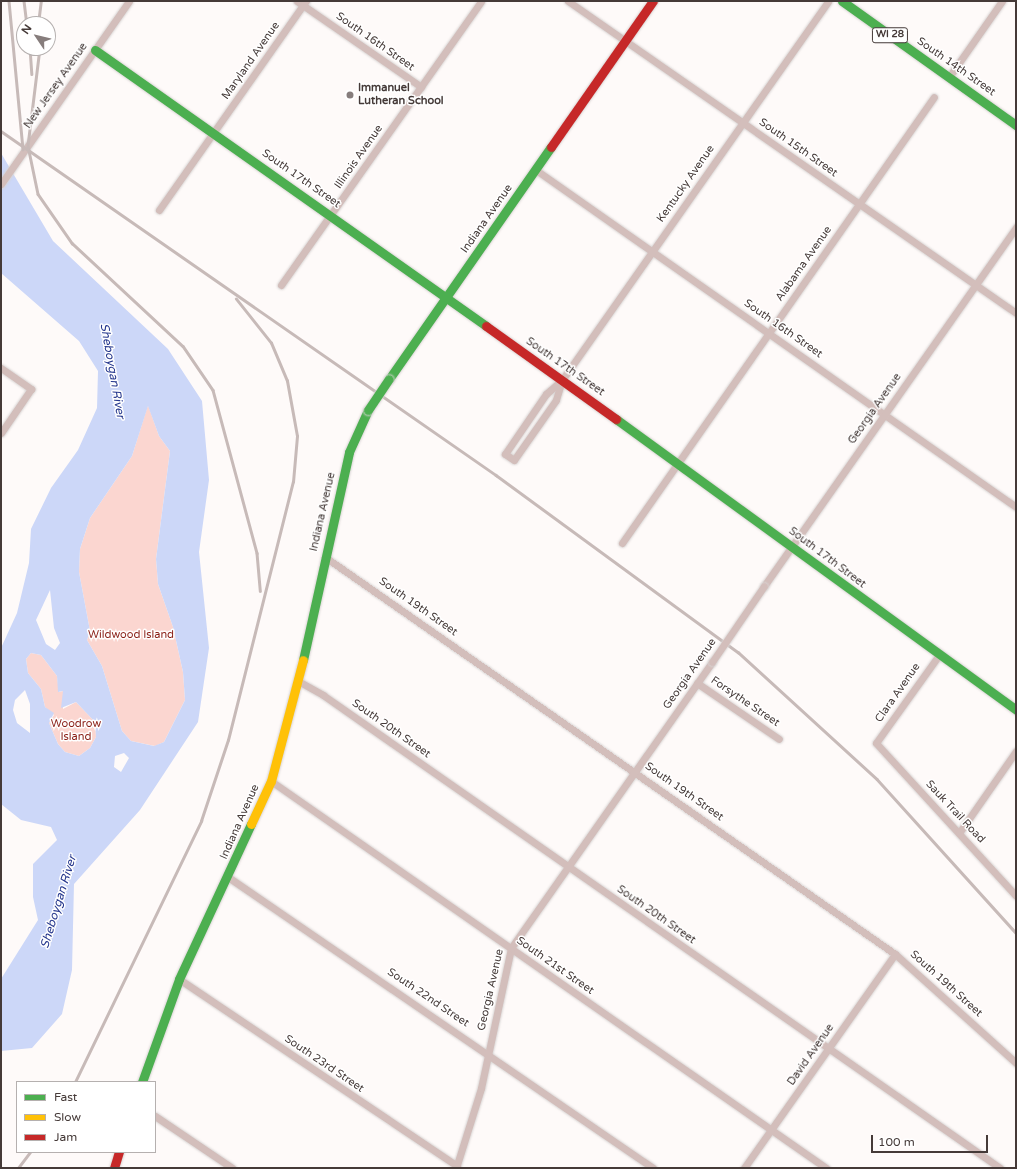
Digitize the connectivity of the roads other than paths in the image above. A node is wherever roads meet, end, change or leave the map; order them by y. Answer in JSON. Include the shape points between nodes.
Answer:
{"nodes":[{"id":1,"x":129,"y":1,"type":"edge"},
{"id":2,"x":481,"y":1,"type":"edge"},
{"id":3,"x":568,"y":1,"type":"edge"},
{"id":4,"x":657,"y":1,"type":"edge"},
{"id":5,"x":828,"y":1,"type":"edge"},
{"id":6,"x":842,"y":1,"type":"edge"},
{"id":7,"x":1002,"y":1,"type":"edge"},
{"id":8,"x":302,"y":2,"type":"edge"},
{"id":9,"x":651,"y":4,"type":"edge"},
{"id":10,"x":625,"y":41,"type":"junction"},
{"id":11,"x":95,"y":50,"type":"junction"},
{"id":12,"x":949,"y":77,"type":"junction"},
{"id":13,"x":421,"y":87,"type":"junction"},
{"id":14,"x":934,"y":97,"type":"dead end"},
{"id":15,"x":742,"y":123,"type":"junction"},
{"id":16,"x":1016,"y":125,"type":"edge"},
{"id":17,"x":214,"y":133,"type":"junction"},
{"id":18,"x":536,"y":170,"type":"junction"},
{"id":19,"x":1,"y":184,"type":"edge"},
{"id":20,"x":859,"y":204,"type":"junction"},
{"id":21,"x":159,"y":210,"type":"dead end"},
{"id":22,"x":332,"y":216,"type":"junction"},
{"id":23,"x":1016,"y":227,"type":"edge"},
{"id":24,"x":653,"y":251,"type":"junction"},
{"id":25,"x":281,"y":285,"type":"dead end"},
{"id":26,"x":975,"y":285,"type":"junction"},
{"id":27,"x":446,"y":298,"type":"junction"},
{"id":28,"x":1016,"y":313,"type":"edge"},
{"id":29,"x":769,"y":332,"type":"junction"},
{"id":30,"x":1,"y":368,"type":"edge"},
{"id":31,"x":562,"y":380,"type":"junction"},
{"id":32,"x":886,"y":414,"type":"junction"},
{"id":33,"x":1,"y":433,"type":"edge"},
{"id":34,"x":677,"y":463,"type":"junction"},
{"id":35,"x":1016,"y":508,"type":"edge"},
{"id":36,"x":622,"y":543,"type":"dead end"},
{"id":37,"x":792,"y":546,"type":"junction"},
{"id":38,"x":325,"y":557,"type":"junction"},
{"id":39,"x":939,"y":655,"type":"junction"},
{"id":40,"x":298,"y":682,"type":"junction"},
{"id":41,"x":697,"y":683,"type":"junction"},
{"id":42,"x":1016,"y":710,"type":"edge"},
{"id":43,"x":780,"y":739,"type":"dead end"},
{"id":44,"x":876,"y":743,"type":"joint"},
{"id":45,"x":1016,"y":751,"type":"edge"},
{"id":46,"x":635,"y":771,"type":"junction"},
{"id":47,"x":271,"y":780,"type":"junction"},
{"id":48,"x":960,"y":833,"type":"junction"},
{"id":49,"x":568,"y":866,"type":"junction"},
{"id":50,"x":228,"y":877,"type":"junction"},
{"id":51,"x":1016,"y":896,"type":"edge"},
{"id":52,"x":511,"y":948,"type":"junction"},
{"id":53,"x":895,"y":954,"type":"junction"},
{"id":54,"x":179,"y":979,"type":"junction"},
{"id":55,"x":829,"y":1048,"type":"junction"},
{"id":56,"x":489,"y":1053,"type":"junction"},
{"id":57,"x":1016,"y":1063,"type":"edge"},
{"id":58,"x":142,"y":1081,"type":"edge"},
{"id":59,"x":156,"y":1117,"type":"edge"},
{"id":60,"x":771,"y":1130,"type":"junction"},
{"id":61,"x":119,"y":1153,"type":"edge"},
{"id":62,"x":457,"y":1167,"type":"edge"},
{"id":63,"x":114,"y":1168,"type":"edge"},
{"id":64,"x":232,"y":1168,"type":"edge"},
{"id":65,"x":653,"y":1168,"type":"edge"},
{"id":66,"x":744,"y":1168,"type":"edge"},
{"id":67,"x":826,"y":1168,"type":"edge"},
{"id":68,"x":1000,"y":1168,"type":"edge"}],
"edges":[{"from":1,"to":11,"type":"street","name":"New Jersey Avenue"},
{"from":2,"to":13,"type":"street","name":"Illinois Avenue"},
{"from":3,"to":10,"type":"street","name":"South 15th Street"},
{"from":4,"to":9,"type":"main road","name":"Indiana Avenue"},
{"from":5,"to":15,"type":"street","name":"Kentucky Avenue"},
{"from":6,"to":12,"type":"main road","name":"South 14th Street","number":"WI 28"},
{"from":7,"to":12,"type":"street"},
{"from":8,"to":13,"type":"street","name":"South 16th Street"},
{"from":8,"to":17,"type":"street","name":"Maryland Avenue"},
{"from":9,"to":10,"type":"main road","name":"Indiana Avenue"},
{"from":10,"to":15,"type":"street","name":"South 15th Street"},
{"from":10,"to":18,"type":"main road","name":"Indiana Avenue"},
{"from":11,"to":17,"type":"main road","name":"South 17th Street"},
{"from":11,"to":19,"type":"street","name":"New Jersey Avenue"},
{"from":12,"to":16,"type":"main road","name":"South 14th Street","number":"WI 28"},
{"from":13,"to":22,"type":"street","name":"Illinois Avenue"},
{"from":14,"to":20,"type":"street","name":"Alabama Avenue"},
{"from":15,"to":20,"type":"street","name":"South 15th Street"},
{"from":15,"to":24,"type":"street","name":"Kentucky Avenue"},
{"from":17,"to":21,"type":"street","name":"Maryland Avenue"},
{"from":17,"to":22,"type":"main road","name":"South 17th Street"},
{"from":18,"to":24,"type":"street","name":"South 16th Street"},
{"from":18,"to":27,"type":"main road","name":"Indiana Avenue"},
{"from":20,"to":26,"type":"street","name":"South 15th Street"},
{"from":20,"to":29,"type":"street","name":"Alabama Avenue"},
{"from":22,"to":25,"type":"street","name":"Illinois Avenue"},
{"from":22,"to":27,"type":"main road","name":"South 17th Street"},
{"from":23,"to":26,"type":"street","name":"Georgia Avenue"},
{"from":24,"to":29,"type":"street","name":"South 16th Street"},
{"from":24,"to":31,"type":"street","name":"Kentucky Avenue"},
{"from":26,"to":28,"type":"street","name":"South 15th Street"},
{"from":26,"to":32,"type":"street","name":"Georgia Avenue"},
{"from":27,"to":31,"type":"main road","name":"South 17th Street"},
{"from":27,"to":38,"type":"main road","name":"Indiana Avenue","bridge":true,"via":[[368,410],[349,452]]},
{"from":29,"to":32,"type":"street","name":"South 16th Street"},
{"from":29,"to":34,"type":"street","name":"Alabama Avenue"},
{"from":30,"to":33,"type":"street","via":[[31,389]]},
{"from":31,"to":31,"type":"street","name":"Kentucky Avenue","via":[[546,394],[505,454],[514,460],[556,400]]},
{"from":31,"to":34,"type":"main road","name":"South 17th Street"},
{"from":32,"to":35,"type":"street","name":"South 16th Street"},
{"from":32,"to":37,"type":"street","name":"Georgia Avenue"},
{"from":34,"to":36,"type":"street","name":"Alabama Avenue"},
{"from":34,"to":37,"type":"main road","name":"South 17th Street"},
{"from":37,"to":39,"type":"main road","name":"South 17th Street"},
{"from":37,"to":41,"type":"street","name":"Georgia Avenue","bridge":true},
{"from":38,"to":40,"type":"main road","name":"Indiana Avenue"},
{"from":38,"to":46,"type":"street","name":"South 19th Street"},
{"from":39,"to":42,"type":"main road","name":"South 17th Street"},
{"from":39,"to":44,"type":"street","name":"Clara Avenue"},
{"from":40,"to":47,"type":"main road","name":"Indiana Avenue"},
{"from":40,"to":49,"type":"street","name":"South 20th Street","via":[[323,695]]},
{"from":41,"to":43,"type":"street","name":"Forsythe Street"},
{"from":41,"to":46,"type":"street","name":"Georgia Avenue"},
{"from":44,"to":48,"type":"street","name":"Sauk Trail Road"},
{"from":45,"to":48,"type":"street"},
{"from":46,"to":49,"type":"street","name":"Georgia Avenue"},
{"from":46,"to":53,"type":"street","name":"South 19th Street"},
{"from":47,"to":50,"type":"main road","name":"Indiana Avenue"},
{"from":47,"to":52,"type":"street","name":"South 21st Street"},
{"from":48,"to":51,"type":"street","name":"Sauk Trail Road"},
{"from":49,"to":52,"type":"street","name":"Georgia Avenue"},
{"from":49,"to":55,"type":"street","name":"South 20th Street"},
{"from":50,"to":54,"type":"main road","name":"Indiana Avenue"},
{"from":50,"to":56,"type":"street","name":"South 22nd Street"},
{"from":52,"to":56,"type":"street","name":"Georgia Avenue"},
{"from":52,"to":60,"type":"street","name":"South 21st Street"},
{"from":53,"to":55,"type":"street","name":"David Avenue"},
{"from":53,"to":57,"type":"street","name":"South 19th Street"},
{"from":54,"to":58,"type":"main road","name":"Indiana Avenue"},
{"from":54,"to":62,"type":"street","name":"South 23rd Street"},
{"from":55,"to":60,"type":"street","name":"David Avenue"},
{"from":55,"to":68,"type":"street","name":"South 20th Street"},
{"from":56,"to":62,"type":"street","name":"Georgia Avenue"},
{"from":56,"to":65,"type":"street","name":"South 22nd Street"},
{"from":59,"to":64,"type":"street"},
{"from":60,"to":66,"type":"street","name":"David Avenue"},
{"from":60,"to":67,"type":"street","name":"South 21st Street"},
{"from":61,"to":63,"type":"main road"}]}
